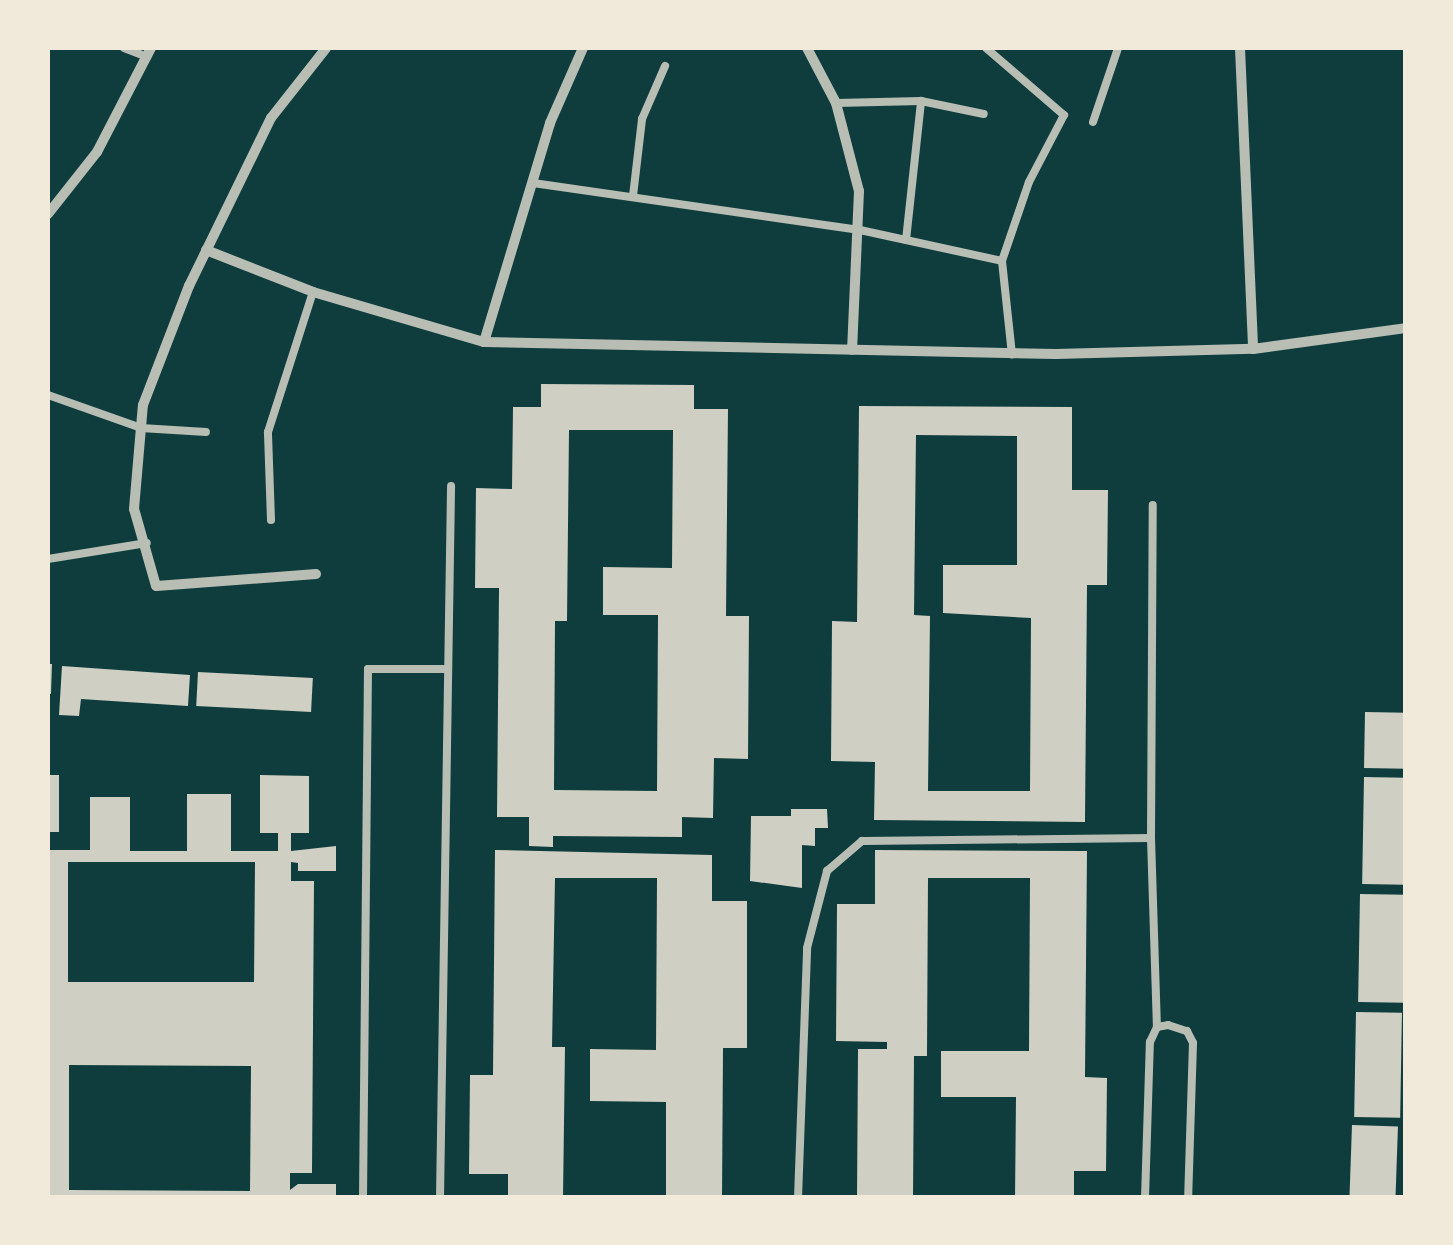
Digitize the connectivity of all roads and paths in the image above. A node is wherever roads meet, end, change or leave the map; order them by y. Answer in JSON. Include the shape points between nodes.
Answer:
{"nodes":[{"id":1,"x":124,"y":48,"type":"edge"},
{"id":2,"x":326,"y":48,"type":"edge"},
{"id":3,"x":583,"y":48,"type":"edge"},
{"id":4,"x":807,"y":48,"type":"edge"},
{"id":5,"x":986,"y":48,"type":"edge"},
{"id":6,"x":1118,"y":48,"type":"edge"},
{"id":7,"x":1240,"y":48,"type":"edge"},
{"id":8,"x":149,"y":52,"type":"edge"},
{"id":9,"x":665,"y":66,"type":"dead end"},
{"id":10,"x":921,"y":101,"type":"junction"},
{"id":11,"x":836,"y":103,"type":"junction"},
{"id":12,"x":984,"y":114,"type":"dead end"},
{"id":13,"x":1093,"y":122,"type":"dead end"},
{"id":14,"x":534,"y":183,"type":"junction"},
{"id":15,"x":633,"y":196,"type":"junction"},
{"id":16,"x":48,"y":214,"type":"edge"},
{"id":17,"x":860,"y":230,"type":"junction"},
{"id":18,"x":906,"y":240,"type":"junction"},
{"id":19,"x":206,"y":250,"type":"junction"},
{"id":20,"x":1002,"y":261,"type":"junction"},
{"id":21,"x":314,"y":292,"type":"junction"},
{"id":22,"x":1406,"y":328,"type":"edge"},
{"id":23,"x":484,"y":342,"type":"junction"},
{"id":24,"x":852,"y":350,"type":"junction"},
{"id":25,"x":1253,"y":350,"type":"junction"},
{"id":26,"x":1012,"y":354,"type":"junction"},
{"id":27,"x":48,"y":396,"type":"edge"},
{"id":28,"x":141,"y":428,"type":"junction"},
{"id":29,"x":206,"y":432,"type":"dead end"},
{"id":30,"x":451,"y":486,"type":"dead end"},
{"id":31,"x":1153,"y":505,"type":"dead end"},
{"id":32,"x":270,"y":520,"type":"dead end"},
{"id":33,"x":147,"y":543,"type":"junction"},
{"id":34,"x":48,"y":559,"type":"edge"},
{"id":35,"x":316,"y":574,"type":"dead end"},
{"id":36,"x":448,"y":668,"type":"junction"},
{"id":37,"x":1152,"y":838,"type":"junction"},
{"id":38,"x":1157,"y":1028,"type":"junction"},
{"id":39,"x":364,"y":1198,"type":"edge"},
{"id":40,"x":440,"y":1198,"type":"edge"},
{"id":41,"x":798,"y":1198,"type":"edge"},
{"id":42,"x":1145,"y":1198,"type":"edge"},
{"id":43,"x":1188,"y":1198,"type":"edge"}],
"edges":[{"from":1,"to":8,"type":"lane"},
{"from":2,"to":19,"type":"street","via":[[271,118]]},
{"from":3,"to":14,"type":"street","via":[[550,123]]},
{"from":4,"to":11,"type":"street"},
{"from":5,"to":20,"type":"lane","via":[[1064,115],[1029,182]]},
{"from":6,"to":13,"type":"lane"},
{"from":7,"to":25,"type":"street"},
{"from":8,"to":16,"type":"street","via":[[97,152]]},
{"from":9,"to":15,"type":"lane","via":[[642,118]]},
{"from":10,"to":11,"type":"lane"},
{"from":10,"to":12,"type":"lane"},
{"from":10,"to":18,"type":"lane"},
{"from":11,"to":17,"type":"street","via":[[852,151]]},
{"from":14,"to":15,"type":"lane"},
{"from":14,"to":23,"type":"street"},
{"from":15,"to":17,"type":"lane"},
{"from":17,"to":18,"type":"lane"},
{"from":17,"to":24,"type":"street"},
{"from":18,"to":20,"type":"lane"},
{"from":19,"to":21,"type":"street"},
{"from":19,"to":28,"type":"street","via":[[143,405]]},
{"from":20,"to":26,"type":"lane"},
{"from":21,"to":23,"type":"street"},
{"from":21,"to":32,"type":"lane","via":[[268,432]]},
{"from":22,"to":25,"type":"street"},
{"from":23,"to":24,"type":"street"},
{"from":24,"to":26,"type":"street"},
{"from":25,"to":26,"type":"street"},
{"from":27,"to":28,"type":"lane"},
{"from":28,"to":29,"type":"lane"},
{"from":28,"to":33,"type":"street","via":[[134,510]]},
{"from":30,"to":36,"type":"lane"},
{"from":31,"to":37,"type":"lane"},
{"from":33,"to":34,"type":"lane"},
{"from":33,"to":35,"type":"street","via":[[156,586]]},
{"from":36,"to":39,"type":"lane","via":[[368,669]]},
{"from":36,"to":40,"type":"lane"},
{"from":37,"to":38,"type":"lane"},
{"from":37,"to":41,"type":"lane","via":[[862,841],[843,852],[827,871],[807,948]]},
{"from":38,"to":42,"type":"lane","via":[[1150,1042]]},
{"from":38,"to":43,"type":"lane","via":[[1179,1026],[1192,1043]]}]}
